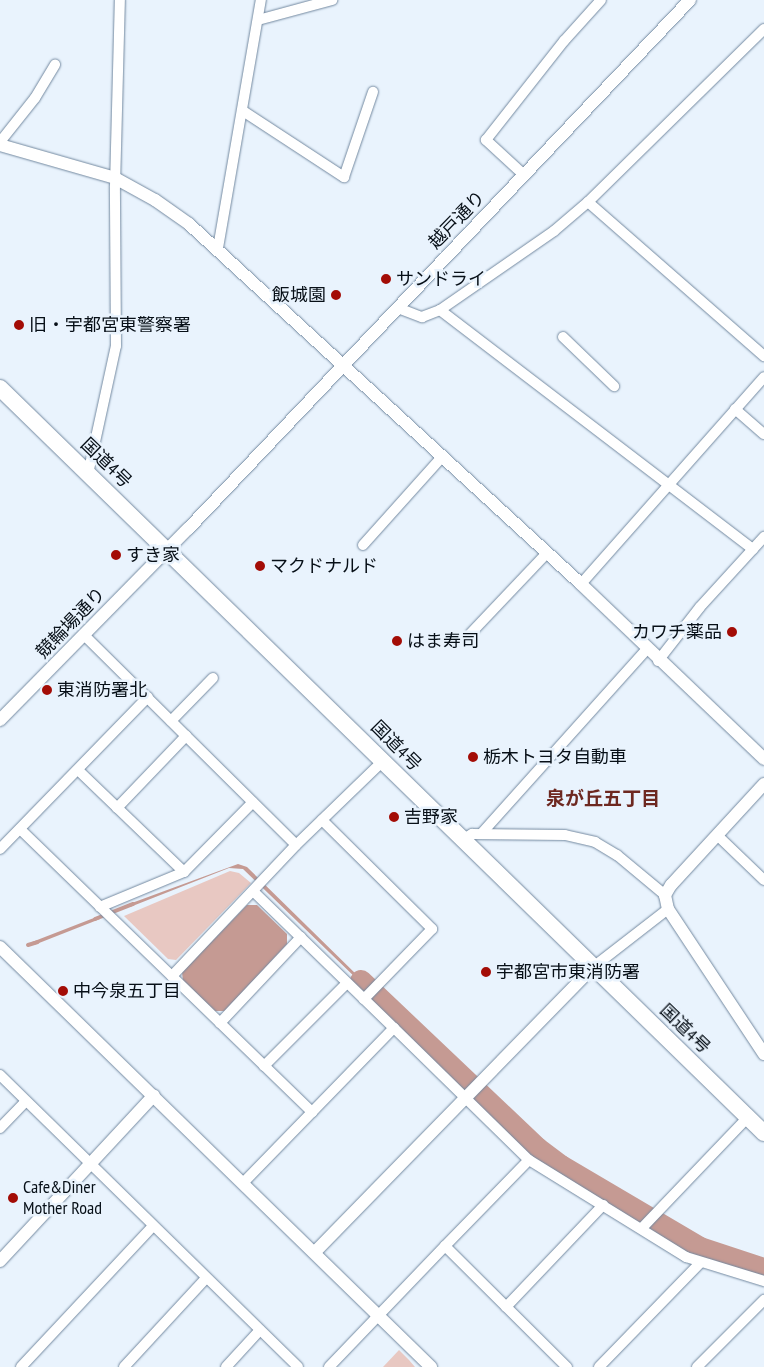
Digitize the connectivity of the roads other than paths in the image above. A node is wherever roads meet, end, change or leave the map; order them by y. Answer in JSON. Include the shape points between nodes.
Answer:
{"nodes":[{"id":1,"x":120,"y":0,"type":"edge"},
{"id":2,"x":261,"y":0,"type":"edge"},
{"id":3,"x":332,"y":0,"type":"edge"},
{"id":4,"x":601,"y":0,"type":"edge"},
{"id":5,"x":690,"y":0,"type":"edge"},
{"id":6,"x":258,"y":20,"type":"junction"},
{"id":7,"x":764,"y":29,"type":"edge"},
{"id":8,"x":55,"y":65,"type":"dead end"},
{"id":9,"x":373,"y":92,"type":"dead end"},
{"id":10,"x":243,"y":112,"type":"junction"},
{"id":11,"x":0,"y":143,"type":"edge"},
{"id":12,"x":524,"y":175,"type":"junction"},
{"id":13,"x":115,"y":178,"type":"junction"},
{"id":14,"x":588,"y":202,"type":"junction"},
{"id":15,"x":218,"y":248,"type":"junction"},
{"id":16,"x":398,"y":308,"type":"junction"},
{"id":17,"x":440,"y":310,"type":"junction"},
{"id":18,"x":563,"y":337,"type":"dead end"},
{"id":19,"x":764,"y":356,"type":"edge"},
{"id":20,"x":344,"y":364,"type":"junction"},
{"id":21,"x":764,"y":377,"type":"edge"},
{"id":22,"x":614,"y":386,"type":"dead end"},
{"id":23,"x":0,"y":388,"type":"edge"},
{"id":24,"x":735,"y":409,"type":"junction"},
{"id":25,"x":764,"y":434,"type":"edge"},
{"id":26,"x":442,"y":457,"type":"junction"},
{"id":27,"x":88,"y":474,"type":"junction"},
{"id":28,"x":667,"y":485,"type":"junction"},
{"id":29,"x":764,"y":537,"type":"edge"},
{"id":30,"x":363,"y":545,"type":"dead end"},
{"id":31,"x":753,"y":549,"type":"junction"},
{"id":32,"x":167,"y":551,"type":"junction"},
{"id":33,"x":547,"y":553,"type":"junction"},
{"id":34,"x":581,"y":584,"type":"junction"},
{"id":35,"x":471,"y":633,"type":"dead end"},
{"id":36,"x":84,"y":635,"type":"junction"},
{"id":37,"x":646,"y":650,"type":"junction"},
{"id":38,"x":658,"y":661,"type":"junction"},
{"id":39,"x":213,"y":678,"type":"dead end"},
{"id":40,"x":148,"y":697,"type":"junction"},
{"id":41,"x":0,"y":720,"type":"edge"},
{"id":42,"x":171,"y":721,"type":"junction"},
{"id":43,"x":186,"y":736,"type":"junction"},
{"id":44,"x":764,"y":759,"type":"edge"},
{"id":45,"x":383,"y":761,"type":"junction"},
{"id":46,"x":78,"y":770,"type":"junction"},
{"id":47,"x":764,"y":784,"type":"edge"},
{"id":48,"x":253,"y":802,"type":"junction"},
{"id":49,"x":117,"y":808,"type":"junction"},
{"id":50,"x":322,"y":820,"type":"junction"},
{"id":51,"x":20,"y":830,"type":"junction"},
{"id":52,"x":481,"y":834,"type":"junction"},
{"id":53,"x":717,"y":835,"type":"junction"},
{"id":54,"x":462,"y":840,"type":"junction"},
{"id":55,"x":296,"y":845,"type":"junction"},
{"id":56,"x":0,"y":849,"type":"edge"},
{"id":57,"x":184,"y":872,"type":"junction"},
{"id":58,"x":764,"y":880,"type":"edge"},
{"id":59,"x":253,"y":891,"type":"junction"},
{"id":60,"x":665,"y":896,"type":"junction"},
{"id":61,"x":101,"y":908,"type":"junction"},
{"id":62,"x":668,"y":908,"type":"junction"},
{"id":63,"x":301,"y":938,"type":"junction"},
{"id":64,"x":0,"y":947,"type":"edge"},
{"id":65,"x":592,"y":968,"type":"junction"},
{"id":66,"x":172,"y":976,"type":"junction"},
{"id":67,"x":347,"y":983,"type":"junction"},
{"id":68,"x":364,"y":999,"type":"junction"},
{"id":69,"x":220,"y":1023,"type":"junction"},
{"id":70,"x":394,"y":1028,"type":"junction"},
{"id":71,"x":764,"y":1054,"type":"edge"},
{"id":72,"x":264,"y":1066,"type":"junction"},
{"id":73,"x":0,"y":1075,"type":"edge"},
{"id":74,"x":154,"y":1095,"type":"junction"},
{"id":75,"x":466,"y":1097,"type":"junction"},
{"id":76,"x":26,"y":1101,"type":"junction"},
{"id":77,"x":312,"y":1112,"type":"junction"},
{"id":78,"x":748,"y":1117,"type":"junction"},
{"id":79,"x":0,"y":1128,"type":"edge"},
{"id":80,"x":764,"y":1133,"type":"edge"},
{"id":81,"x":529,"y":1160,"type":"junction"},
{"id":82,"x":90,"y":1163,"type":"junction"},
{"id":83,"x":244,"y":1182,"type":"junction"},
{"id":84,"x":603,"y":1205,"type":"junction"},
{"id":85,"x":153,"y":1226,"type":"junction"},
{"id":86,"x":642,"y":1228,"type":"junction"},
{"id":87,"x":445,"y":1246,"type":"junction"},
{"id":88,"x":315,"y":1252,"type":"junction"},
{"id":89,"x":0,"y":1261,"type":"edge"},
{"id":90,"x":701,"y":1262,"type":"junction"},
{"id":91,"x":206,"y":1278,"type":"junction"},
{"id":92,"x":764,"y":1281,"type":"edge"},
{"id":93,"x":764,"y":1300,"type":"edge"},
{"id":94,"x":506,"y":1307,"type":"junction"},
{"id":95,"x":377,"y":1314,"type":"junction"},
{"id":96,"x":260,"y":1330,"type":"junction"},
{"id":97,"x":21,"y":1367,"type":"edge"},
{"id":98,"x":124,"y":1367,"type":"edge"},
{"id":99,"x":226,"y":1367,"type":"edge"},
{"id":100,"x":298,"y":1367,"type":"edge"},
{"id":101,"x":330,"y":1367,"type":"edge"},
{"id":102,"x":432,"y":1367,"type":"edge"},
{"id":103,"x":567,"y":1367,"type":"edge"},
{"id":104,"x":599,"y":1367,"type":"edge"},
{"id":105,"x":697,"y":1367,"type":"edge"}],
"edges":[{"from":1,"to":13,"type":"street"},
{"from":2,"to":6,"type":"street"},
{"from":3,"to":6,"type":"street"},
{"from":4,"to":12,"type":"street","via":[[564,41],[486,140]]},
{"from":5,"to":12,"type":"street","name":"越戸通り"},
{"from":6,"to":10,"type":"street"},
{"from":7,"to":14,"type":"street"},
{"from":8,"to":11,"type":"street","via":[[35,98]]},
{"from":9,"to":10,"type":"street","via":[[344,177]]},
{"from":10,"to":15,"type":"street"},
{"from":11,"to":13,"type":"street"},
{"from":12,"to":16,"type":"street","name":"越戸通り"},
{"from":13,"to":15,"type":"street","via":[[155,200]]},
{"from":13,"to":27,"type":"street","via":[[116,346]]},
{"from":14,"to":17,"type":"street","via":[[554,231]]},
{"from":14,"to":19,"type":"street"},
{"from":15,"to":20,"type":"street"},
{"from":16,"to":17,"type":"street","via":[[422,317]]},
{"from":16,"to":20,"type":"street","name":"越戸通り"},
{"from":17,"to":28,"type":"street"},
{"from":18,"to":22,"type":"street"},
{"from":20,"to":26,"type":"street"},
{"from":20,"to":32,"type":"street","name":"越戸通り"},
{"from":21,"to":24,"type":"street"},
{"from":23,"to":27,"type":"highway","name":"国道4号"},
{"from":24,"to":25,"type":"street"},
{"from":24,"to":28,"type":"street"},
{"from":26,"to":30,"type":"street"},
{"from":26,"to":33,"type":"street"},
{"from":27,"to":32,"type":"highway","name":"国道4号"},
{"from":28,"to":31,"type":"street"},
{"from":28,"to":34,"type":"street"},
{"from":29,"to":31,"type":"street"},
{"from":31,"to":38,"type":"street"},
{"from":32,"to":36,"type":"street","name":"競輪場通り"},
{"from":32,"to":45,"type":"highway","name":"国道4号"},
{"from":33,"to":34,"type":"street"},
{"from":33,"to":35,"type":"street"},
{"from":34,"to":37,"type":"street"},
{"from":36,"to":40,"type":"street"},
{"from":36,"to":41,"type":"street","name":"競輪場通り"},
{"from":37,"to":38,"type":"street"},
{"from":37,"to":52,"type":"street"},
{"from":38,"to":44,"type":"street"},
{"from":39,"to":42,"type":"street"},
{"from":40,"to":42,"type":"street"},
{"from":40,"to":46,"type":"street"},
{"from":42,"to":43,"type":"street"},
{"from":43,"to":48,"type":"street"},
{"from":43,"to":49,"type":"street"},
{"from":45,"to":50,"type":"street"},
{"from":45,"to":54,"type":"highway","name":"国道4号"},
{"from":46,"to":49,"type":"street"},
{"from":46,"to":51,"type":"street"},
{"from":47,"to":53,"type":"street"},
{"from":48,"to":55,"type":"street"},
{"from":48,"to":57,"type":"street"},
{"from":49,"to":57,"type":"street"},
{"from":50,"to":55,"type":"street"},
{"from":50,"to":68,"type":"street","via":[[432,929]]},
{"from":51,"to":56,"type":"street"},
{"from":51,"to":61,"type":"street"},
{"from":52,"to":54,"type":"street","via":[[472,834]]},
{"from":52,"to":60,"type":"street","via":[[565,835],[594,842],[617,855]]},
{"from":53,"to":58,"type":"street"},
{"from":53,"to":60,"type":"street","via":[[670,885]]},
{"from":54,"to":65,"type":"highway","name":"国道4号"},
{"from":55,"to":59,"type":"street"},
{"from":57,"to":61,"type":"street"},
{"from":59,"to":63,"type":"street"},
{"from":59,"to":66,"type":"street"},
{"from":60,"to":62,"type":"street"},
{"from":61,"to":66,"type":"street"},
{"from":62,"to":65,"type":"street"},
{"from":62,"to":71,"type":"street"},
{"from":63,"to":67,"type":"street"},
{"from":63,"to":69,"type":"street"},
{"from":64,"to":74,"type":"street"},
{"from":65,"to":75,"type":"street"},
{"from":65,"to":78,"type":"highway","name":"国道4号"},
{"from":66,"to":69,"type":"street"},
{"from":67,"to":68,"type":"street"},
{"from":67,"to":72,"type":"street"},
{"from":68,"to":70,"type":"street"},
{"from":69,"to":72,"type":"street"},
{"from":70,"to":75,"type":"street"},
{"from":70,"to":77,"type":"street"},
{"from":72,"to":77,"type":"street"},
{"from":73,"to":76,"type":"street"},
{"from":74,"to":82,"type":"street"},
{"from":74,"to":83,"type":"street"},
{"from":75,"to":81,"type":"street"},
{"from":75,"to":88,"type":"street"},
{"from":76,"to":79,"type":"street"},
{"from":76,"to":82,"type":"street"},
{"from":77,"to":83,"type":"street"},
{"from":78,"to":80,"type":"highway","name":"国道4号"},
{"from":78,"to":86,"type":"street"},
{"from":81,"to":84,"type":"street"},
{"from":81,"to":87,"type":"street"},
{"from":82,"to":85,"type":"street"},
{"from":82,"to":89,"type":"street"},
{"from":83,"to":88,"type":"street"},
{"from":84,"to":86,"type":"street"},
{"from":84,"to":94,"type":"street"},
{"from":85,"to":91,"type":"street"},
{"from":85,"to":97,"type":"street"},
{"from":86,"to":90,"type":"street","via":[[686,1257]]},
{"from":87,"to":94,"type":"street"},
{"from":87,"to":95,"type":"street"},
{"from":88,"to":95,"type":"street"},
{"from":90,"to":92,"type":"street","via":[[734,1269]]},
{"from":90,"to":104,"type":"street"},
{"from":91,"to":96,"type":"street"},
{"from":91,"to":98,"type":"street"},
{"from":93,"to":105,"type":"street"},
{"from":94,"to":103,"type":"street"},
{"from":95,"to":101,"type":"street"},
{"from":95,"to":102,"type":"street"},
{"from":96,"to":99,"type":"street"},
{"from":96,"to":100,"type":"street"}]}
